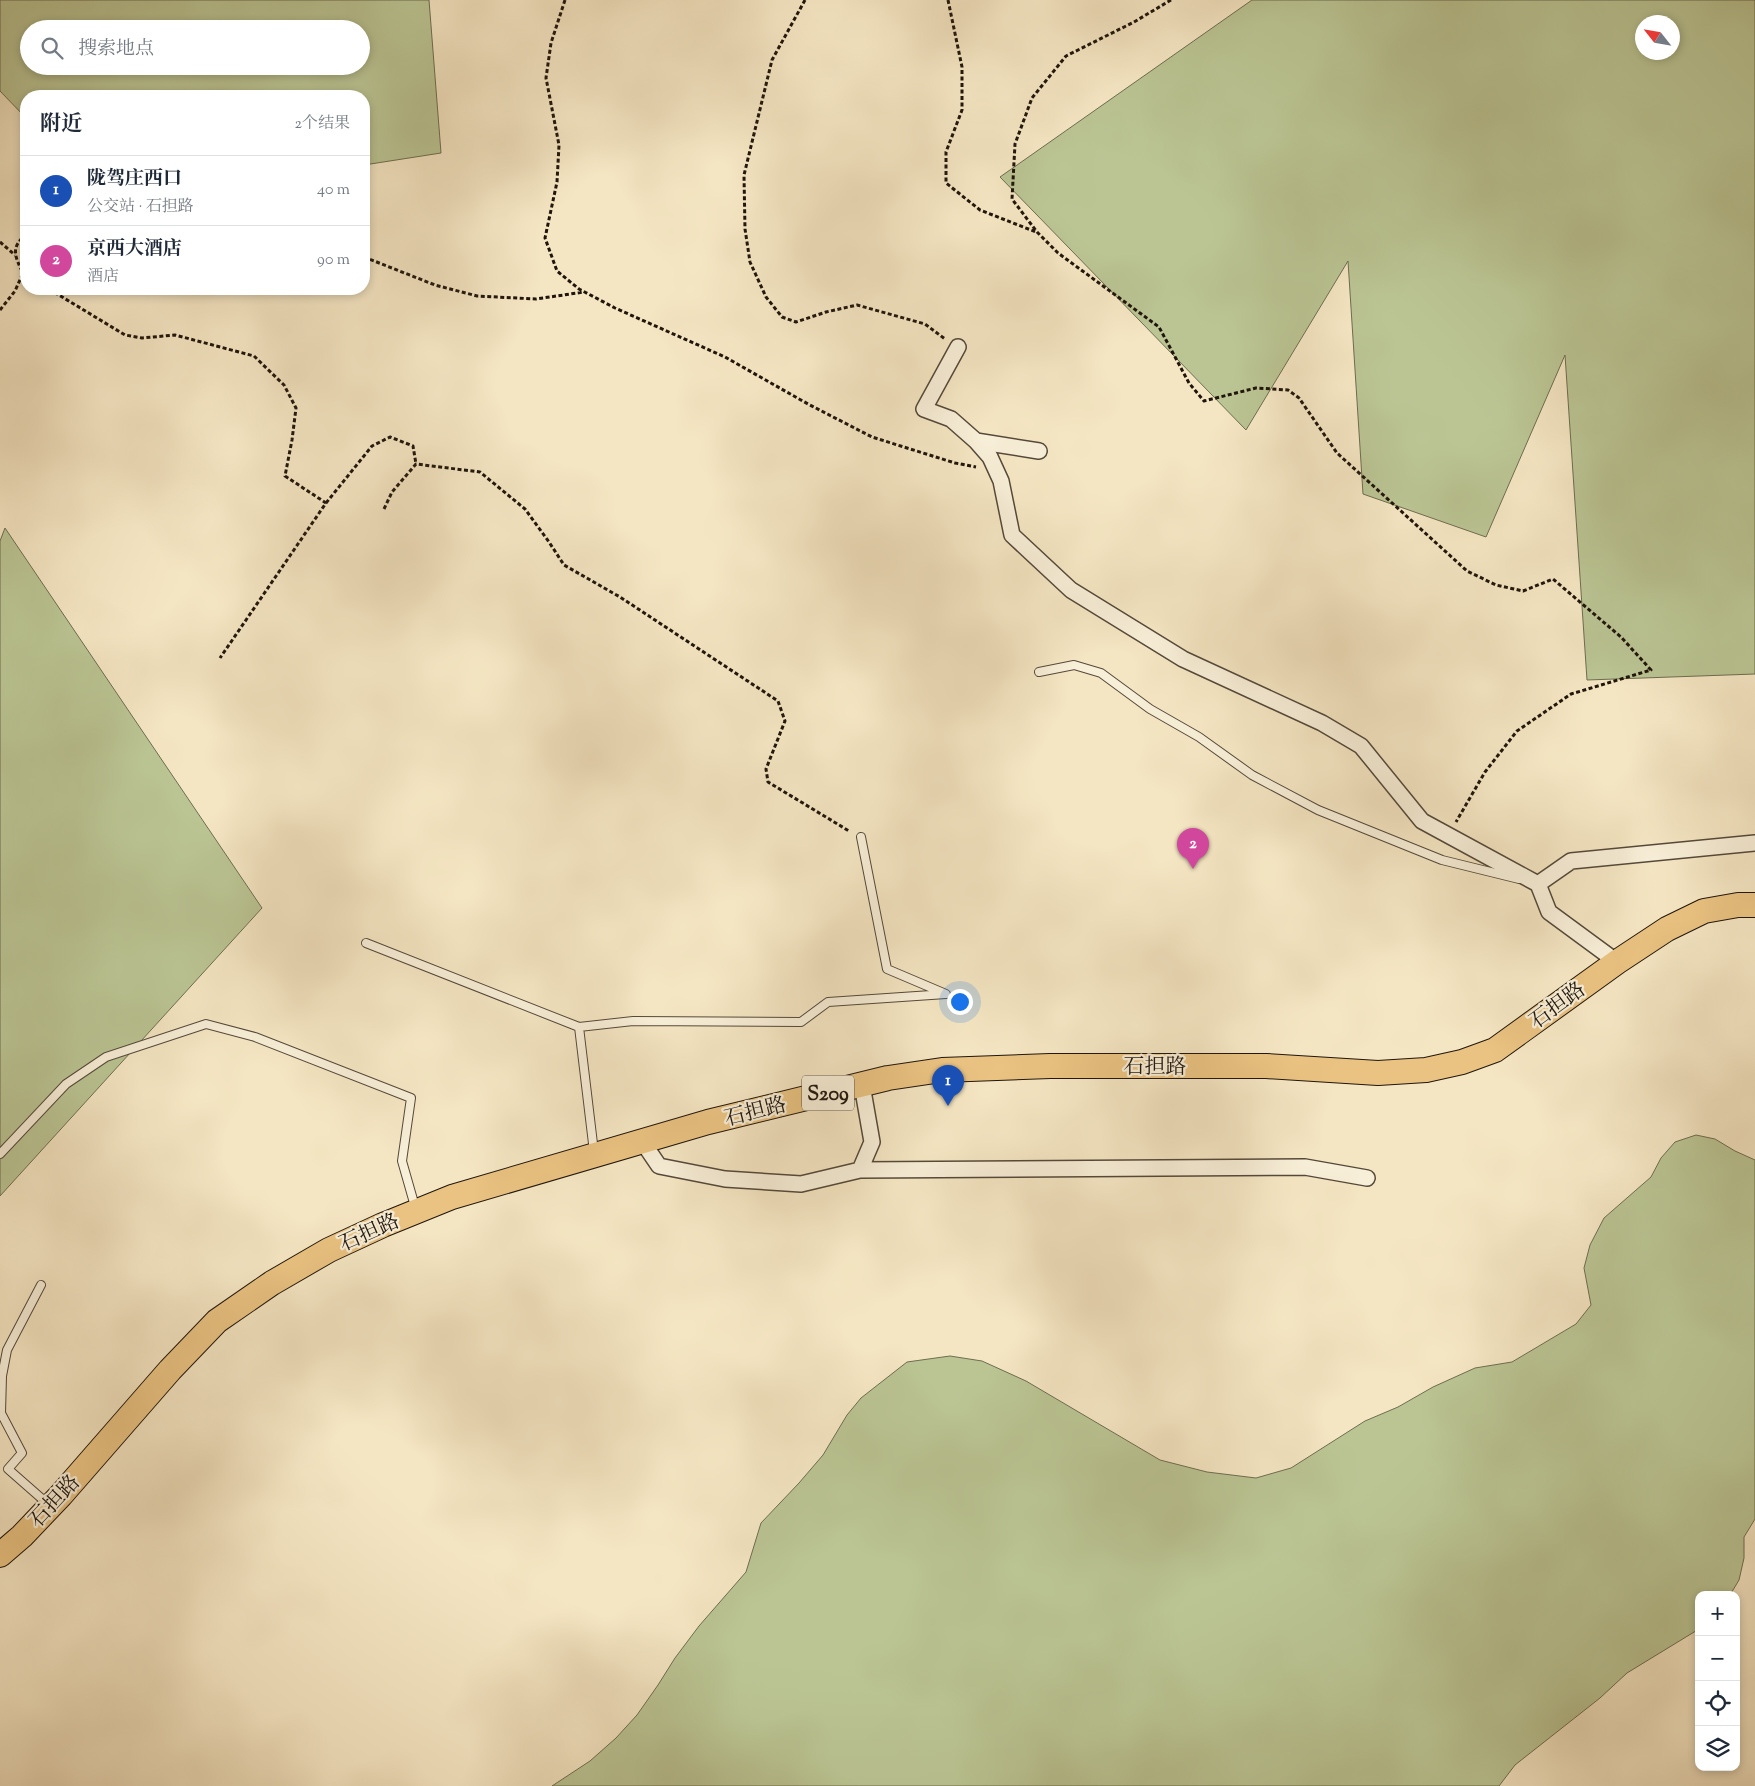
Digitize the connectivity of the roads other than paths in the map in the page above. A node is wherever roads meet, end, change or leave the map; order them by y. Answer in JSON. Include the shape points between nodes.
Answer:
{"nodes":[{"id":1,"x":958,"y":347,"type":"road end"},
{"id":2,"x":976,"y":441,"type":"junction"},
{"id":3,"x":1039,"y":451,"type":"dead end"},
{"id":4,"x":1039,"y":672,"type":"dead end"},
{"id":5,"x":861,"y":837,"type":"road end"},
{"id":6,"x":1755,"y":843,"type":"edge"},
{"id":7,"x":1538,"y":884,"type":"junction"},
{"id":8,"x":1755,"y":905,"type":"edge"},
{"id":9,"x":366,"y":943,"type":"dead end"},
{"id":10,"x":1616,"y":962,"type":"junction"},
{"id":11,"x":579,"y":1027,"type":"junction"},
{"id":12,"x":862,"y":1084,"type":"junction"},
{"id":13,"x":642,"y":1141,"type":"junction"},
{"id":14,"x":0,"y":1154,"type":"edge"},
{"id":15,"x":594,"y":1155,"type":"junction"},
{"id":16,"x":860,"y":1170,"type":"junction"},
{"id":17,"x":1367,"y":1178,"type":"dead end"},
{"id":18,"x":416,"y":1212,"type":"junction"},
{"id":19,"x":41,"y":1285,"type":"dead end"},
{"id":20,"x":4,"y":1470,"type":"edge"},
{"id":21,"x":50,"y":1506,"type":"junction"},
{"id":22,"x":0,"y":1555,"type":"edge"}],
"edges":[{"from":1,"to":2,"type":"street","via":[[924,409],[951,419]]},
{"from":2,"to":3,"type":"street"},
{"from":2,"to":7,"type":"street","via":[[996,470],[1012,535],[1071,590],[1183,659],[1322,723],[1361,746],[1422,821]]},
{"from":4,"to":7,"type":"lane","via":[[1074,666],[1101,673],[1252,775],[1318,810],[1442,860]]},
{"from":5,"to":11,"type":"lane","via":[[887,969],[946,994],[828,1002],[800,1022],[633,1021]]},
{"from":6,"to":7,"type":"street","via":[[1571,861]]},
{"from":7,"to":10,"type":"street","via":[[1549,912]]},
{"from":8,"to":10,"type":"main road","name":"石担路","number":"S209","via":[[1704,911],[1667,929]]},
{"from":9,"to":11,"type":"lane"},
{"from":10,"to":12,"type":"main road","name":"石担路","number":"S209","via":[[1495,1050],[1426,1070],[1378,1073],[1266,1066],[1014,1067],[942,1070]]},
{"from":11,"to":15,"type":"lane"},
{"from":12,"to":13,"type":"main road","name":"石担路","number":"S209"},
{"from":12,"to":16,"type":"street","via":[[872,1142]]},
{"from":13,"to":15,"type":"main road","name":"石担路","number":"S209"},
{"from":13,"to":16,"type":"street","via":[[659,1166],[725,1179],[801,1184]]},
{"from":14,"to":18,"type":"lane","via":[[66,1084],[106,1057],[206,1024],[255,1037],[412,1098],[402,1161]]},
{"from":15,"to":18,"type":"main road","name":"石担路","number":"S209","via":[[452,1197]]},
{"from":16,"to":17,"type":"street","via":[[1305,1167]]},
{"from":18,"to":21,"type":"main road","name":"石担路","number":"S209","via":[[329,1250],[272,1283],[217,1321]]},
{"from":19,"to":20,"type":"lane","via":[[6,1350],[1,1413],[22,1452]]},
{"from":20,"to":21,"type":"lane"},
{"from":21,"to":22,"type":"main road","name":"石担路","number":"S209"}]}
